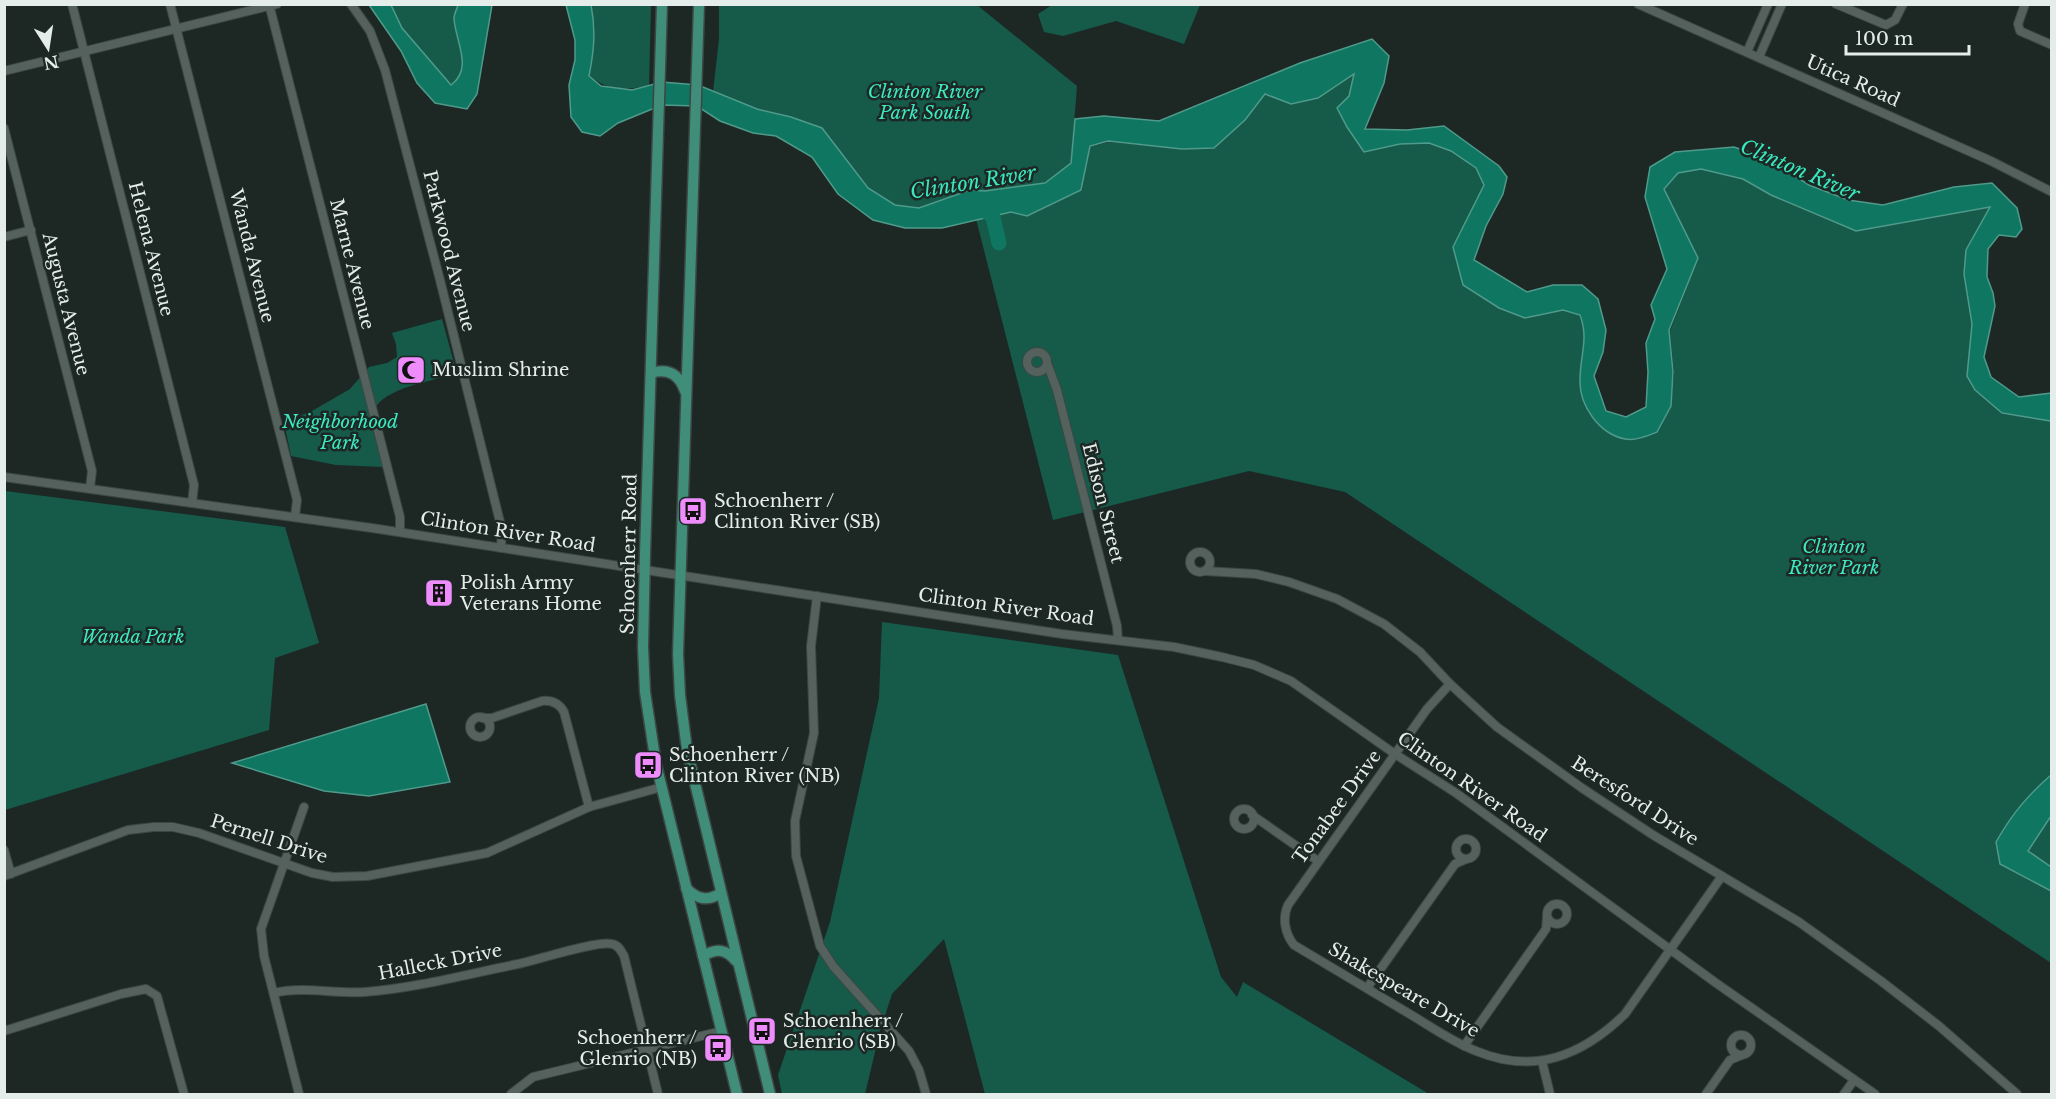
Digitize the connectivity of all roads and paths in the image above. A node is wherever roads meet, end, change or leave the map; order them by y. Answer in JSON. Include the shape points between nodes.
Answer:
{"nodes":[{"id":1,"x":72,"y":4,"type":"edge"},
{"id":2,"x":170,"y":4,"type":"edge"},
{"id":3,"x":351,"y":4,"type":"edge"},
{"id":4,"x":662,"y":4,"type":"edge"},
{"id":5,"x":699,"y":4,"type":"edge"},
{"id":6,"x":1638,"y":4,"type":"edge"},
{"id":7,"x":1768,"y":4,"type":"edge"},
{"id":8,"x":1782,"y":4,"type":"edge"},
{"id":9,"x":1836,"y":4,"type":"edge"},
{"id":10,"x":1903,"y":4,"type":"edge"},
{"id":11,"x":2025,"y":4,"type":"edge"},
{"id":12,"x":272,"y":5,"type":"edge"},
{"id":13,"x":177,"y":29,"type":"junction"},
{"id":14,"x":2052,"y":45,"type":"edge"},
{"id":15,"x":84,"y":52,"type":"junction"},
{"id":16,"x":1747,"y":52,"type":"junction"},
{"id":17,"x":1759,"y":57,"type":"junction"},
{"id":18,"x":4,"y":71,"type":"edge"},
{"id":19,"x":4,"y":128,"type":"edge"},
{"id":20,"x":2052,"y":192,"type":"edge"},
{"id":21,"x":31,"y":231,"type":"junction"},
{"id":22,"x":4,"y":237,"type":"edge"},
{"id":23,"x":1047,"y":363,"type":"junction"},
{"id":24,"x":1039,"y":372,"type":"junction"},
{"id":25,"x":651,"y":373,"type":"junction"},
{"id":26,"x":1052,"y":376,"type":"junction"},
{"id":27,"x":687,"y":396,"type":"junction"},
{"id":28,"x":4,"y":477,"type":"edge"},
{"id":29,"x":90,"y":488,"type":"junction"},
{"id":30,"x":192,"y":503,"type":"junction"},
{"id":31,"x":295,"y":517,"type":"junction"},
{"id":32,"x":400,"y":532,"type":"junction"},
{"id":33,"x":501,"y":548,"type":"junction"},
{"id":34,"x":1210,"y":559,"type":"junction"},
{"id":35,"x":645,"y":570,"type":"junction"},
{"id":36,"x":1205,"y":571,"type":"junction"},
{"id":37,"x":1222,"y":572,"type":"junction"},
{"id":38,"x":681,"y":576,"type":"junction"},
{"id":39,"x":817,"y":596,"type":"junction"},
{"id":40,"x":1118,"y":640,"type":"junction"},
{"id":41,"x":1450,"y":684,"type":"junction"},
{"id":42,"x":482,"y":718,"type":"junction"},
{"id":43,"x":492,"y":718,"type":"junction"},
{"id":44,"x":489,"y":727,"type":"junction"},
{"id":45,"x":1395,"y":754,"type":"junction"},
{"id":46,"x":662,"y":787,"type":"junction"},
{"id":47,"x":304,"y":807,"type":"dead end"},
{"id":48,"x":589,"y":807,"type":"junction"},
{"id":49,"x":1252,"y":815,"type":"junction"},
{"id":50,"x":1262,"y":823,"type":"junction"},
{"id":51,"x":1250,"y":827,"type":"junction"},
{"id":52,"x":4,"y":850,"type":"edge"},
{"id":53,"x":1456,"y":852,"type":"junction"},
{"id":54,"x":1466,"y":859,"type":"junction"},
{"id":55,"x":1318,"y":861,"type":"junction"},
{"id":56,"x":283,"y":863,"type":"junction"},
{"id":57,"x":1455,"y":864,"type":"junction"},
{"id":58,"x":8,"y":875,"type":"edge"},
{"id":59,"x":1722,"y":876,"type":"junction"},
{"id":60,"x":686,"y":888,"type":"junction"},
{"id":61,"x":721,"y":893,"type":"junction"},
{"id":62,"x":1547,"y":917,"type":"junction"},
{"id":63,"x":1558,"y":924,"type":"junction"},
{"id":64,"x":1286,"y":927,"type":"joint"},
{"id":65,"x":1546,"y":929,"type":"junction"},
{"id":66,"x":1671,"y":949,"type":"junction"},
{"id":67,"x":703,"y":956,"type":"junction"},
{"id":68,"x":738,"y":964,"type":"junction"},
{"id":69,"x":1367,"y":988,"type":"junction"},
{"id":70,"x":274,"y":993,"type":"junction"},
{"id":71,"x":4,"y":1031,"type":"edge"},
{"id":72,"x":722,"y":1031,"type":"junction"},
{"id":73,"x":1464,"y":1046,"type":"junction"},
{"id":74,"x":1731,"y":1048,"type":"junction"},
{"id":75,"x":647,"y":1049,"type":"junction"},
{"id":76,"x":1742,"y":1055,"type":"junction"},
{"id":77,"x":1730,"y":1060,"type":"junction"},
{"id":78,"x":1542,"y":1061,"type":"junction"},
{"id":79,"x":1854,"y":1080,"type":"junction"},
{"id":80,"x":184,"y":1095,"type":"edge"},
{"id":81,"x":299,"y":1095,"type":"edge"},
{"id":82,"x":512,"y":1095,"type":"edge"},
{"id":83,"x":658,"y":1095,"type":"edge"},
{"id":84,"x":737,"y":1095,"type":"edge"},
{"id":85,"x":770,"y":1095,"type":"edge"},
{"id":86,"x":926,"y":1095,"type":"edge"},
{"id":87,"x":1550,"y":1095,"type":"edge"},
{"id":88,"x":1706,"y":1095,"type":"edge"},
{"id":89,"x":1844,"y":1095,"type":"edge"},
{"id":90,"x":1875,"y":1095,"type":"edge"},
{"id":91,"x":2017,"y":1095,"type":"edge"}],
"edges":[{"from":1,"to":15,"type":"street","name":"Helena Avenue"},
{"from":2,"to":13,"type":"street","name":"Wanda Avenue"},
{"from":3,"to":33,"type":"street","name":"Parkwood Avenue","via":[[370,31],[385,70],[499,519]]},
{"from":4,"to":25,"type":"main road","name":"Schoenherr Road"},
{"from":5,"to":27,"type":"main road"},
{"from":6,"to":16,"type":"street","name":"Utica Road"},
{"from":7,"to":16,"type":"street"},
{"from":8,"to":17,"type":"street"},
{"from":9,"to":10,"type":"street","via":[[1889,24]]},
{"from":11,"to":14,"type":"street","via":[[2018,24],[2020,31]]},
{"from":12,"to":13,"type":"street"},
{"from":12,"to":32,"type":"street","name":"Marne Avenue","via":[[400,517]]},
{"from":13,"to":15,"type":"street"},
{"from":13,"to":31,"type":"street","name":"Wanda Avenue","via":[[297,500]]},
{"from":15,"to":18,"type":"street"},
{"from":15,"to":30,"type":"street","name":"Helena Avenue","via":[[194,484]]},
{"from":16,"to":17,"type":"street","name":"Utica Road"},
{"from":17,"to":20,"type":"street","name":"Utica Road"},
{"from":19,"to":21,"type":"street","name":"Augusta Avenue"},
{"from":21,"to":22,"type":"street"},
{"from":21,"to":29,"type":"street","name":"Augusta Avenue","via":[[92,471]]},
{"from":23,"to":24,"type":"street"},
{"from":23,"to":24,"type":"street","via":[[1040,353],[1029,357],[1028,367]]},
{"from":23,"to":26,"type":"street","name":"Edison Street"},
{"from":24,"to":26,"type":"street"},
{"from":25,"to":27,"type":"main road","via":[[673,373]]},
{"from":25,"to":35,"type":"main road","name":"Schoenherr Road"},
{"from":26,"to":40,"type":"street","name":"Edison Street"},
{"from":27,"to":38,"type":"main road"},
{"from":28,"to":29,"type":"street","name":"Clinton River Road"},
{"from":29,"to":30,"type":"street","name":"Clinton River Road"},
{"from":30,"to":31,"type":"street","name":"Clinton River Road"},
{"from":31,"to":32,"type":"street","name":"Clinton River Road"},
{"from":32,"to":33,"type":"street","name":"Clinton River Road"},
{"from":33,"to":35,"type":"street","name":"Clinton River Road"},
{"from":34,"to":36,"type":"street"},
{"from":34,"to":36,"type":"street","via":[[1203,552],[1192,556],[1193,568]]},
{"from":34,"to":37,"type":"street"},
{"from":35,"to":38,"type":"street","name":"Clinton River Road"},
{"from":35,"to":46,"type":"main road","name":"Schoenherr Road","via":[[645,692]]},
{"from":36,"to":37,"type":"street","name":"Beresford Drive"},
{"from":37,"to":41,"type":"street","name":"Beresford Drive","via":[[1256,574],[1337,599],[1398,634]]},
{"from":38,"to":39,"type":"street","name":"Clinton River Road"},
{"from":38,"to":61,"type":"main road","via":[[678,654],[683,723]]},
{"from":39,"to":40,"type":"street","name":"Clinton River Road"},
{"from":39,"to":86,"type":"street","via":[[811,646],[814,733],[795,821],[796,856],[820,946],[833,966],[909,1051]]},
{"from":40,"to":45,"type":"street","name":"Clinton River Road","via":[[1193,651],[1266,669],[1318,698]]},
{"from":41,"to":45,"type":"street","name":"Tonabee Drive"},
{"from":41,"to":59,"type":"street","name":"Beresford Drive","via":[[1497,727],[1582,788]]},
{"from":42,"to":43,"type":"street"},
{"from":42,"to":44,"type":"street"},
{"from":42,"to":44,"type":"street","via":[[471,723],[473,734],[485,735]]},
{"from":43,"to":44,"type":"street"},
{"from":43,"to":48,"type":"street","via":[[542,701],[561,706]]},
{"from":45,"to":55,"type":"street","name":"Tonabee Drive"},
{"from":45,"to":66,"type":"street","name":"Clinton River Road","via":[[1456,793]]},
{"from":46,"to":48,"type":"street","name":"Pernell Drive"},
{"from":46,"to":60,"type":"main road","name":"Schoenherr Road"},
{"from":47,"to":56,"type":"street"},
{"from":48,"to":56,"type":"street","name":"Pernell Drive","via":[[487,853],[406,869],[349,878],[312,873]]},
{"from":49,"to":50,"type":"street"},
{"from":49,"to":51,"type":"street"},
{"from":49,"to":51,"type":"street","via":[[1245,809],[1234,816],[1238,827]]},
{"from":50,"to":51,"type":"street"},
{"from":50,"to":55,"type":"street"},
{"from":52,"to":58,"type":"street"},
{"from":53,"to":54,"type":"street"},
{"from":53,"to":54,"type":"street","via":[[1460,840],[1470,840],[1475,851]]},
{"from":53,"to":57,"type":"street"},
{"from":54,"to":57,"type":"street"},
{"from":55,"to":64,"type":"street","name":"Tonabee Drive","via":[[1288,905]]},
{"from":56,"to":58,"type":"street","name":"Pernell Drive","via":[[199,833],[173,827],[142,827]]},
{"from":56,"to":70,"type":"street","via":[[261,929]]},
{"from":57,"to":69,"type":"street"},
{"from":59,"to":66,"type":"street","name":"Shakespeare Drive"},
{"from":59,"to":91,"type":"street","name":"Beresford Drive","via":[[1799,922],[1881,981]]},
{"from":60,"to":61,"type":"main road","via":[[704,899]]},
{"from":60,"to":67,"type":"main road","name":"Schoenherr Road"},
{"from":61,"to":68,"type":"main road"},
{"from":62,"to":63,"type":"street"},
{"from":62,"to":63,"type":"street","via":[[1552,906],[1564,907],[1566,919]]},
{"from":62,"to":65,"type":"street"},
{"from":63,"to":65,"type":"street"},
{"from":64,"to":69,"type":"street","name":"Shakespeare Drive","via":[[1294,945]]},
{"from":65,"to":73,"type":"street"},
{"from":66,"to":78,"type":"street","name":"Shakespeare Drive","via":[[1625,1014],[1607,1031],[1573,1052]]},
{"from":66,"to":79,"type":"street","name":"Clinton River Road"},
{"from":67,"to":68,"type":"main road","via":[[721,950]]},
{"from":67,"to":72,"type":"main road","name":"Schoenherr Road"},
{"from":68,"to":85,"type":"main road"},
{"from":69,"to":73,"type":"street","name":"Shakespeare Drive"},
{"from":70,"to":75,"type":"street","name":"Halleck Drive","via":[[383,990],[610,943],[624,956]]},
{"from":70,"to":81,"type":"street"},
{"from":71,"to":80,"type":"street","via":[[146,988],[157,996]]},
{"from":72,"to":75,"type":"street"},
{"from":72,"to":84,"type":"main road","name":"Schoenherr Road"},
{"from":73,"to":78,"type":"street","name":"Shakespeare Drive","via":[[1497,1058]]},
{"from":74,"to":76,"type":"street"},
{"from":74,"to":76,"type":"street","via":[[1733,1038],[1745,1036],[1751,1046]]},
{"from":74,"to":77,"type":"street"},
{"from":75,"to":82,"type":"street","via":[[533,1077]]},
{"from":75,"to":83,"type":"street"},
{"from":76,"to":77,"type":"street"},
{"from":77,"to":88,"type":"street"},
{"from":78,"to":87,"type":"street"},
{"from":79,"to":89,"type":"street"},
{"from":79,"to":90,"type":"street","name":"Clinton River Road"}]}
